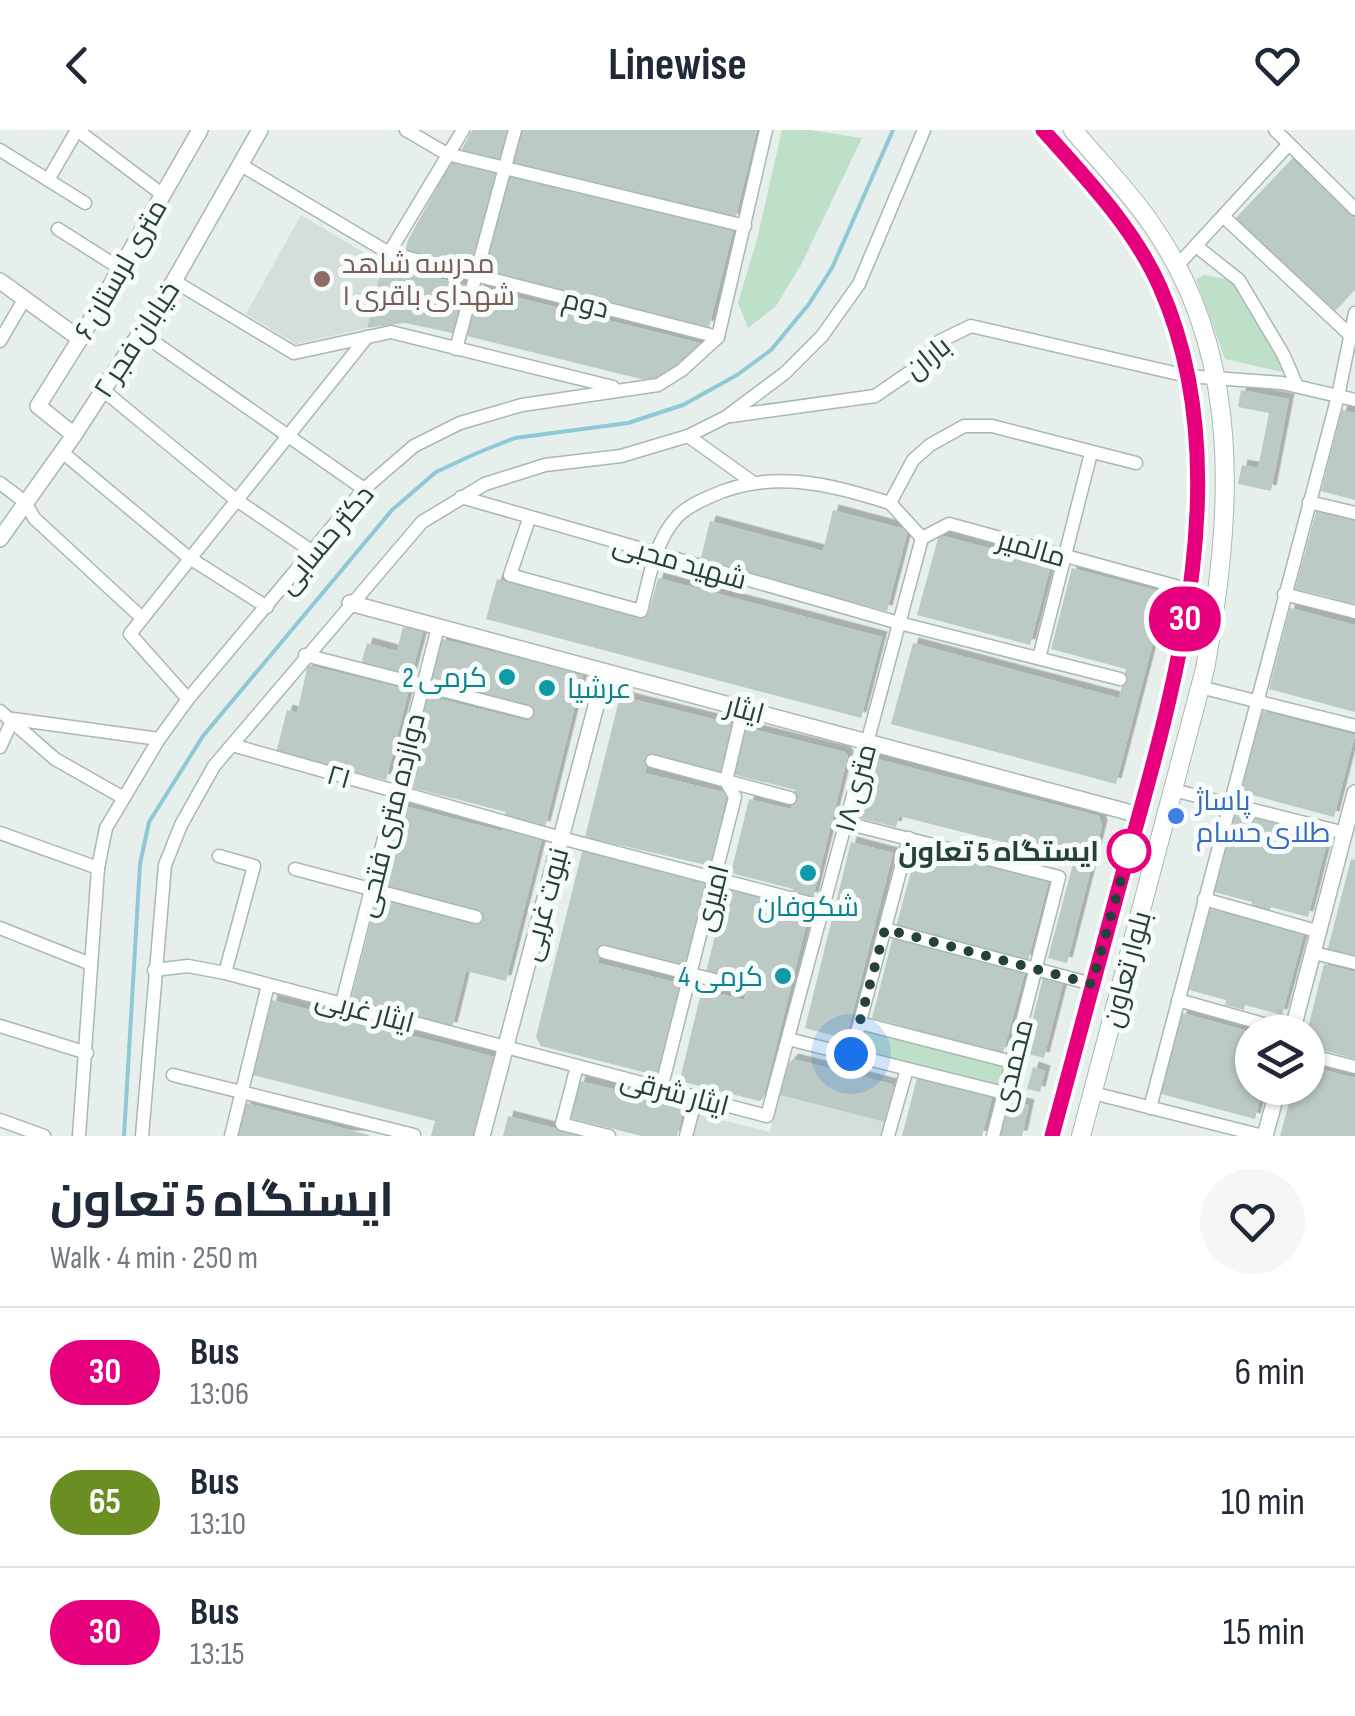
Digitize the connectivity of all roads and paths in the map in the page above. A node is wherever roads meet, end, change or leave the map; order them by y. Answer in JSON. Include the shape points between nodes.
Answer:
{"nodes":[{"id":1,"x":77,"y":130,"type":"edge"},
{"id":2,"x":200,"y":130,"type":"edge"},
{"id":3,"x":260,"y":130,"type":"edge"},
{"id":4,"x":406,"y":130,"type":"edge"},
{"id":5,"x":462,"y":130,"type":"edge"},
{"id":6,"x":516,"y":130,"type":"edge"},
{"id":7,"x":766,"y":130,"type":"edge"},
{"id":8,"x":924,"y":130,"type":"edge"},
{"id":9,"x":1043,"y":130,"type":"edge"},
{"id":10,"x":1074,"y":130,"type":"edge"},
{"id":11,"x":1275,"y":130,"type":"edge"},
{"id":12,"x":1289,"y":144,"type":"junction"},
{"id":13,"x":0,"y":150,"type":"edge"},
{"id":14,"x":448,"y":154,"type":"junction"},
{"id":15,"x":241,"y":165,"type":"junction"},
{"id":16,"x":506,"y":168,"type":"junction"},
{"id":17,"x":48,"y":180,"type":"junction"},
{"id":18,"x":163,"y":195,"type":"junction"},
{"id":19,"x":84,"y":203,"type":"dead end"},
{"id":20,"x":1355,"y":209,"type":"edge"},
{"id":21,"x":1224,"y":217,"type":"junction"},
{"id":22,"x":745,"y":226,"type":"junction"},
{"id":23,"x":58,"y":228,"type":"dead end"},
{"id":24,"x":1196,"y":246,"type":"junction"},
{"id":25,"x":389,"y":253,"type":"junction"},
{"id":26,"x":1176,"y":267,"type":"junction"},
{"id":27,"x":121,"y":268,"type":"junction"},
{"id":28,"x":475,"y":275,"type":"junction"},
{"id":29,"x":0,"y":281,"type":"edge"},
{"id":30,"x":174,"y":281,"type":"junction"},
{"id":31,"x":25,"y":298,"type":"junction"},
{"id":32,"x":1355,"y":314,"type":"edge"},
{"id":33,"x":140,"y":333,"type":"junction"},
{"id":34,"x":1349,"y":334,"type":"junction"},
{"id":35,"x":368,"y":337,"type":"junction"},
{"id":36,"x":718,"y":337,"type":"junction"},
{"id":37,"x":80,"y":339,"type":"junction"},
{"id":38,"x":0,"y":340,"type":"edge"},
{"id":39,"x":456,"y":349,"type":"junction"},
{"id":40,"x":1187,"y":376,"type":"junction"},
{"id":41,"x":1216,"y":376,"type":"junction"},
{"id":42,"x":1296,"y":386,"type":"junction"},
{"id":43,"x":622,"y":389,"type":"junction"},
{"id":44,"x":103,"y":390,"type":"junction"},
{"id":45,"x":1338,"y":396,"type":"junction"},
{"id":46,"x":1355,"y":400,"type":"edge"},
{"id":47,"x":726,"y":417,"type":"junction"},
{"id":48,"x":74,"y":434,"type":"junction"},
{"id":49,"x":688,"y":436,"type":"junction"},
{"id":50,"x":288,"y":437,"type":"junction"},
{"id":51,"x":62,"y":452,"type":"junction"},
{"id":52,"x":1092,"y":453,"type":"junction"},
{"id":53,"x":1136,"y":463,"type":"dead end"},
{"id":54,"x":751,"y":481,"type":"junction"},
{"id":55,"x":0,"y":483,"type":"edge"},
{"id":56,"x":364,"y":489,"type":"junction"},
{"id":57,"x":461,"y":498,"type":"junction"},
{"id":58,"x":235,"y":499,"type":"junction"},
{"id":59,"x":24,"y":502,"type":"junction"},
{"id":60,"x":1309,"y":502,"type":"junction"},
{"id":61,"x":890,"y":504,"type":"junction"},
{"id":62,"x":1355,"y":514,"type":"edge"},
{"id":63,"x":529,"y":518,"type":"junction"},
{"id":64,"x":922,"y":538,"type":"junction"},
{"id":65,"x":0,"y":540,"type":"edge"},
{"id":66,"x":313,"y":552,"type":"junction"},
{"id":67,"x":656,"y":554,"type":"junction"},
{"id":68,"x":188,"y":557,"type":"junction"},
{"id":69,"x":1065,"y":557,"type":"junction"},
{"id":70,"x":1190,"y":590,"type":"junction"},
{"id":71,"x":1284,"y":594,"type":"junction"},
{"id":72,"x":350,"y":603,"type":"junction"},
{"id":73,"x":267,"y":607,"type":"junction"},
{"id":74,"x":1355,"y":612,"type":"edge"},
{"id":75,"x":142,"y":618,"type":"junction"},
{"id":76,"x":899,"y":622,"type":"junction"},
{"id":77,"x":438,"y":627,"type":"junction"},
{"id":78,"x":305,"y":655,"type":"junction"},
{"id":79,"x":1038,"y":658,"type":"junction"},
{"id":80,"x":605,"y":672,"type":"junction"},
{"id":81,"x":1120,"y":679,"type":"dead end"},
{"id":82,"x":424,"y":685,"type":"junction"},
{"id":83,"x":1200,"y":687,"type":"junction"},
{"id":84,"x":188,"y":698,"type":"junction"},
{"id":85,"x":1256,"y":700,"type":"junction"},
{"id":86,"x":743,"y":708,"type":"junction"},
{"id":87,"x":0,"y":710,"type":"edge"},
{"id":88,"x":527,"y":712,"type":"dead end"},
{"id":89,"x":13,"y":719,"type":"junction"},
{"id":90,"x":1355,"y":726,"type":"edge"},
{"id":91,"x":159,"y":738,"type":"junction"},
{"id":92,"x":867,"y":742,"type":"junction"},
{"id":93,"x":232,"y":745,"type":"junction"},
{"id":94,"x":0,"y":747,"type":"edge"},
{"id":95,"x":652,"y":761,"type":"dead end"},
{"id":96,"x":726,"y":781,"type":"junction"},
{"id":97,"x":1173,"y":790,"type":"junction"},
{"id":98,"x":397,"y":792,"type":"junction"},
{"id":99,"x":1355,"y":793,"type":"edge"},
{"id":100,"x":122,"y":797,"type":"junction"},
{"id":101,"x":790,"y":798,"type":"dead end"},
{"id":102,"x":1228,"y":804,"type":"junction"},
{"id":103,"x":1139,"y":815,"type":"junction"},
{"id":104,"x":1164,"y":822,"type":"junction"},
{"id":105,"x":846,"y":823,"type":"junction"},
{"id":106,"x":1345,"y":832,"type":"junction"},
{"id":107,"x":0,"y":833,"type":"edge"},
{"id":108,"x":562,"y":838,"type":"junction"},
{"id":109,"x":909,"y":838,"type":"junction"},
{"id":110,"x":1348,"y":855,"type":"edge"},
{"id":111,"x":220,"y":856,"type":"dead end"},
{"id":112,"x":98,"y":868,"type":"junction"},
{"id":113,"x":295,"y":868,"type":"dead end"},
{"id":114,"x":716,"y":878,"type":"junction"},
{"id":115,"x":372,"y":889,"type":"junction"},
{"id":116,"x":1204,"y":899,"type":"junction"},
{"id":117,"x":824,"y":907,"type":"junction"},
{"id":118,"x":476,"y":917,"type":"dead end"},
{"id":119,"x":0,"y":928,"type":"edge"},
{"id":120,"x":885,"y":929,"type":"junction"},
{"id":121,"x":1320,"y":932,"type":"junction"},
{"id":122,"x":604,"y":952,"type":"dead end"},
{"id":123,"x":1314,"y":952,"type":"junction"},
{"id":124,"x":1355,"y":963,"type":"edge"},
{"id":125,"x":92,"y":964,"type":"junction"},
{"id":126,"x":1036,"y":969,"type":"junction"},
{"id":127,"x":154,"y":970,"type":"junction"},
{"id":128,"x":225,"y":973,"type":"junction"},
{"id":129,"x":692,"y":974,"type":"junction"},
{"id":130,"x":268,"y":984,"type":"junction"},
{"id":131,"x":1092,"y":984,"type":"junction"},
{"id":132,"x":734,"y":986,"type":"dead end"},
{"id":133,"x":1178,"y":1000,"type":"junction"},
{"id":134,"x":342,"y":1004,"type":"junction"},
{"id":135,"x":1297,"y":1015,"type":"edge"},
{"id":136,"x":1235,"y":1016,"type":"edge"},
{"id":137,"x":860,"y":1022,"type":"junction"},
{"id":138,"x":0,"y":1026,"type":"edge"},
{"id":139,"x":788,"y":1039,"type":"junction"},
{"id":140,"x":506,"y":1046,"type":"junction"},
{"id":141,"x":86,"y":1053,"type":"junction"},
{"id":142,"x":851,"y":1054,"type":"junction"},
{"id":143,"x":1325,"y":1059,"type":"edge"},
{"id":144,"x":1012,"y":1062,"type":"junction"},
{"id":145,"x":577,"y":1066,"type":"junction"},
{"id":146,"x":1355,"y":1067,"type":"edge"},
{"id":147,"x":907,"y":1068,"type":"junction"},
{"id":148,"x":173,"y":1075,"type":"dead end"},
{"id":149,"x":661,"y":1089,"type":"junction"},
{"id":150,"x":242,"y":1090,"type":"junction"},
{"id":151,"x":1004,"y":1093,"type":"junction"},
{"id":152,"x":1093,"y":1094,"type":"junction"},
{"id":153,"x":696,"y":1098,"type":"junction"},
{"id":154,"x":1273,"y":1105,"type":"edge"},
{"id":155,"x":1150,"y":1108,"type":"junction"},
{"id":156,"x":0,"y":1120,"type":"edge"},
{"id":157,"x":414,"y":1135,"type":"edge"},
{"id":158,"x":44,"y":1136,"type":"edge"},
{"id":159,"x":79,"y":1136,"type":"edge"},
{"id":160,"x":142,"y":1136,"type":"edge"},
{"id":161,"x":231,"y":1136,"type":"edge"},
{"id":162,"x":482,"y":1136,"type":"edge"},
{"id":163,"x":609,"y":1136,"type":"edge"},
{"id":164,"x":686,"y":1136,"type":"edge"},
{"id":165,"x":888,"y":1136,"type":"edge"},
{"id":166,"x":994,"y":1136,"type":"edge"},
{"id":167,"x":1052,"y":1136,"type":"edge"},
{"id":168,"x":1082,"y":1136,"type":"edge"},
{"id":169,"x":1264,"y":1136,"type":"edge"}],
"edges":[{"from":1,"to":17,"type":"street"},
{"from":1,"to":18,"type":"street"},
{"from":2,"to":18,"type":"street","name":"۶ متری لرستان"},
{"from":3,"to":15,"type":"street","name":"خیابان فجر ۲"},
{"from":4,"to":14,"type":"street"},
{"from":5,"to":14,"type":"street"},
{"from":6,"to":16,"type":"street"},
{"from":7,"to":22,"type":"street"},
{"from":8,"to":47,"type":"street","via":[[858,284],[786,373]]},
{"from":9,"to":40,"type":"main road","name":"بلوار تعاون","via":[[1120,220],[1160,286]]},
{"from":10,"to":26,"type":"main road","name":"بلوار تعاون","via":[[1152,225]]},
{"from":11,"to":12,"type":"street"},
{"from":12,"to":20,"type":"street"},
{"from":12,"to":21,"type":"street"},
{"from":13,"to":17,"type":"street"},
{"from":14,"to":16,"type":"street"},
{"from":14,"to":25,"type":"street"},
{"from":15,"to":25,"type":"street","name":"دوم"},
{"from":15,"to":30,"type":"street","name":"خیابان فجر ۲"},
{"from":16,"to":22,"type":"street"},
{"from":16,"to":28,"type":"street"},
{"from":17,"to":19,"type":"street"},
{"from":18,"to":27,"type":"street","name":"۶ متری لرستان"},
{"from":21,"to":24,"type":"street"},
{"from":21,"to":34,"type":"street"},
{"from":22,"to":36,"type":"street"},
{"from":23,"to":27,"type":"street"},
{"from":24,"to":26,"type":"street"},
{"from":24,"to":42,"type":"street","via":[[1240,280]]},
{"from":25,"to":28,"type":"street","name":"دوم"},
{"from":26,"to":41,"type":"main road","name":"بلوار تعاون"},
{"from":27,"to":37,"type":"street","name":"۶ متری لرستان"},
{"from":28,"to":36,"type":"street","name":"دوم"},
{"from":28,"to":39,"type":"street"},
{"from":29,"to":31,"type":"street"},
{"from":30,"to":33,"type":"street","name":"خیابان فجر ۲"},
{"from":30,"to":35,"type":"street","via":[[294,353]]},
{"from":31,"to":37,"type":"street"},
{"from":31,"to":38,"type":"street"},
{"from":32,"to":34,"type":"street"},
{"from":33,"to":44,"type":"street","name":"خیابان فجر ۲"},
{"from":33,"to":50,"type":"street"},
{"from":34,"to":45,"type":"street"},
{"from":35,"to":39,"type":"street","via":[[391,332]]},
{"from":35,"to":50,"type":"street"},
{"from":36,"to":43,"type":"street","name":"دکتر حسابی","via":[[658,385]]},
{"from":37,"to":48,"type":"street","name":"۶ متری لرستان","via":[[38,406]]},
{"from":39,"to":43,"type":"street"},
{"from":40,"to":41,"type":"street","name":"باران"},
{"from":40,"to":47,"type":"street","name":"باران","via":[[970,326],[940,341],[875,396]]},
{"from":40,"to":70,"type":"main road","name":"بلوار تعاون","via":[[1196,462]]},
{"from":41,"to":42,"type":"street","name":"باران"},
{"from":41,"to":83,"type":"main road","name":"بلوار تعاون","via":[[1226,526]]},
{"from":42,"to":45,"type":"street","name":"باران"},
{"from":43,"to":56,"type":"street","name":"دکتر حسابی","via":[[522,404],[460,422],[414,446]]},
{"from":44,"to":48,"type":"street","name":"خیابان فجر ۲"},
{"from":44,"to":58,"type":"street"},
{"from":45,"to":46,"type":"street","name":"باران"},
{"from":45,"to":60,"type":"street"},
{"from":47,"to":49,"type":"street"},
{"from":48,"to":51,"type":"street","name":"خیابان فجر ۲"},
{"from":49,"to":54,"type":"street"},
{"from":49,"to":57,"type":"street","via":[[621,456],[545,466]]},
{"from":50,"to":56,"type":"street"},
{"from":50,"to":58,"type":"street"},
{"from":51,"to":59,"type":"street","name":"خیابان فجر ۲"},
{"from":51,"to":68,"type":"street"},
{"from":52,"to":53,"type":"street"},
{"from":52,"to":61,"type":"street","via":[[992,426],[964,426],[913,460]]},
{"from":52,"to":69,"type":"street"},
{"from":54,"to":61,"type":"street","via":[[803,482]]},
{"from":54,"to":67,"type":"street","via":[[678,515]]},
{"from":55,"to":59,"type":"street"},
{"from":56,"to":66,"type":"street","name":"دکتر حسابی"},
{"from":57,"to":63,"type":"street","name":"شهید محبی"},
{"from":57,"to":72,"type":"street","via":[[422,522]]},
{"from":58,"to":66,"type":"street"},
{"from":58,"to":68,"type":"street"},
{"from":59,"to":65,"type":"street","name":"خیابان فجر ۲"},
{"from":59,"to":75,"type":"street"},
{"from":60,"to":62,"type":"street"},
{"from":60,"to":71,"type":"street"},
{"from":61,"to":64,"type":"street"},
{"from":63,"to":67,"type":"street","name":"شهید محبی"},
{"from":63,"to":67,"type":"street","via":[[510,574],[641,611]]},
{"from":64,"to":69,"type":"street","name":"مالمیر","via":[[949,524]]},
{"from":64,"to":76,"type":"street","name":"۱۸ متری"},
{"from":66,"to":73,"type":"street","name":"دکتر حسابی"},
{"from":67,"to":76,"type":"street","name":"شهید محبی"},
{"from":68,"to":73,"type":"street"},
{"from":68,"to":75,"type":"street"},
{"from":69,"to":70,"type":"street","name":"مالمیر"},
{"from":69,"to":79,"type":"street"},
{"from":70,"to":103,"type":"main road","name":"بلوار تعاون"},
{"from":71,"to":74,"type":"street"},
{"from":71,"to":85,"type":"street"},
{"from":72,"to":77,"type":"street","name":"ایثار"},
{"from":72,"to":78,"type":"street"},
{"from":73,"to":84,"type":"street","name":"دکتر حسابی"},
{"from":75,"to":84,"type":"street","via":[[130,634]]},
{"from":76,"to":79,"type":"street","name":"شهید محبی"},
{"from":76,"to":92,"type":"street","name":"۱۸ متری"},
{"from":77,"to":80,"type":"street","name":"ایثار"},
{"from":77,"to":82,"type":"street","name":"دوازده متری فتحی"},
{"from":78,"to":82,"type":"street"},
{"from":78,"to":93,"type":"street"},
{"from":79,"to":81,"type":"street","name":"شهید محبی"},
{"from":80,"to":86,"type":"street","name":"ایثار"},
{"from":80,"to":108,"type":"street","name":"نبوت غربی"},
{"from":82,"to":88,"type":"street"},
{"from":82,"to":98,"type":"street","name":"دوازده متری فتحی"},
{"from":83,"to":85,"type":"street"},
{"from":83,"to":97,"type":"main road","name":"بلوار تعاون"},
{"from":84,"to":91,"type":"street","name":"دکتر حسابی"},
{"from":85,"to":90,"type":"street"},
{"from":85,"to":102,"type":"street"},
{"from":86,"to":92,"type":"street","name":"ایثار"},
{"from":86,"to":96,"type":"street","name":"امیری"},
{"from":87,"to":89,"type":"street"},
{"from":89,"to":91,"type":"street"},
{"from":89,"to":94,"type":"street"},
{"from":89,"to":100,"type":"street","via":[[55,759]]},
{"from":91,"to":100,"type":"street","name":"دکتر حسابی"},
{"from":92,"to":103,"type":"street","name":"ایثار"},
{"from":92,"to":105,"type":"street","name":"۱۸ متری"},
{"from":93,"to":98,"type":"street","name":"۲۱"},
{"from":93,"to":127,"type":"street","via":[[214,766],[165,865]]},
{"from":95,"to":96,"type":"street"},
{"from":96,"to":101,"type":"street"},
{"from":96,"to":114,"type":"street","name":"امیری","via":[[735,797]]},
{"from":97,"to":102,"type":"street"},
{"from":97,"to":104,"type":"main road","name":"بلوار تعاون"},
{"from":98,"to":108,"type":"street","name":"۲۱"},
{"from":98,"to":115,"type":"street","name":"دوازده متری فتحی"},
{"from":99,"to":106,"type":"street"},
{"from":100,"to":112,"type":"street","name":"دکتر حسابی","via":[[106,828]]},
{"from":102,"to":106,"type":"street"},
{"from":102,"to":116,"type":"street"},
{"from":103,"to":104,"type":"main road"},
{"from":103,"to":131,"type":"main road","name":"بلوار تعاون"},
{"from":104,"to":152,"type":"main road","name":"بلوار تعاون"},
{"from":105,"to":109,"type":"street"},
{"from":105,"to":117,"type":"street","name":"۱۸ متری"},
{"from":106,"to":110,"type":"street"},
{"from":107,"to":112,"type":"street"},
{"from":108,"to":114,"type":"street","name":"۲۱"},
{"from":108,"to":140,"type":"street","name":"نبوت غربی"},
{"from":109,"to":120,"type":"street"},
{"from":109,"to":126,"type":"street","name":"محمدی","via":[[1059,877]]},
{"from":110,"to":121,"type":"street"},
{"from":111,"to":128,"type":"street","via":[[254,866]]},
{"from":112,"to":125,"type":"street","name":"دکتر حسابی"},
{"from":113,"to":115,"type":"street"},
{"from":114,"to":117,"type":"street","name":"۲۱"},
{"from":114,"to":129,"type":"street","name":"امیری"},
{"from":115,"to":118,"type":"street"},
{"from":115,"to":134,"type":"street","name":"دوازده متری فتحی"},
{"from":116,"to":121,"type":"street"},
{"from":116,"to":133,"type":"street"},
{"from":117,"to":139,"type":"street","name":"۱۸ متری"},
{"from":119,"to":125,"type":"street"},
{"from":120,"to":126,"type":"street"},
{"from":120,"to":137,"type":"street"},
{"from":121,"to":123,"type":"street"},
{"from":122,"to":129,"type":"street"},
{"from":123,"to":124,"type":"street"},
{"from":123,"to":135,"type":"street"},
{"from":125,"to":141,"type":"street","name":"دکتر حسابی"},
{"from":126,"to":131,"type":"street"},
{"from":126,"to":144,"type":"street","name":"محمدی"},
{"from":127,"to":128,"type":"street","name":"ایثار غربی","via":[[188,966]]},
{"from":127,"to":160,"type":"street"},
{"from":128,"to":130,"type":"street","name":"ایثار غربی"},
{"from":129,"to":132,"type":"street"},
{"from":129,"to":149,"type":"street","name":"امیری"},
{"from":130,"to":134,"type":"street","name":"ایثار غربی"},
{"from":130,"to":150,"type":"street"},
{"from":131,"to":167,"type":"main road","name":"بلوار تعاون"},
{"from":133,"to":136,"type":"street"},
{"from":133,"to":155,"type":"street"},
{"from":134,"to":140,"type":"street","name":"ایثار غربی"},
{"from":137,"to":142,"type":"street"},
{"from":137,"to":144,"type":"street"},
{"from":138,"to":141,"type":"street"},
{"from":139,"to":142,"type":"street"},
{"from":139,"to":153,"type":"street","name":"ایثار شرقی","via":[[767,1116]]},
{"from":140,"to":145,"type":"street","name":"ایثار شرقی"},
{"from":140,"to":162,"type":"street","name":"نبوت غربی"},
{"from":141,"to":159,"type":"street","name":"دکتر حسابی"},
{"from":142,"to":147,"type":"street"},
{"from":143,"to":146,"type":"street"},
{"from":144,"to":151,"type":"street","name":"محمدی"},
{"from":145,"to":149,"type":"street","name":"ایثار شرقی"},
{"from":145,"to":163,"type":"street","via":[[562,1124]]},
{"from":147,"to":151,"type":"street"},
{"from":147,"to":165,"type":"street"},
{"from":148,"to":150,"type":"street"},
{"from":149,"to":153,"type":"street","name":"ایثار شرقی"},
{"from":150,"to":157,"type":"street"},
{"from":150,"to":161,"type":"street"},
{"from":151,"to":166,"type":"street","name":"محمدی"},
{"from":152,"to":155,"type":"street"},
{"from":152,"to":168,"type":"main road","name":"بلوار تعاون"},
{"from":153,"to":164,"type":"street"},
{"from":154,"to":169,"type":"street"},
{"from":155,"to":169,"type":"street"},
{"from":156,"to":158,"type":"street"}]}
